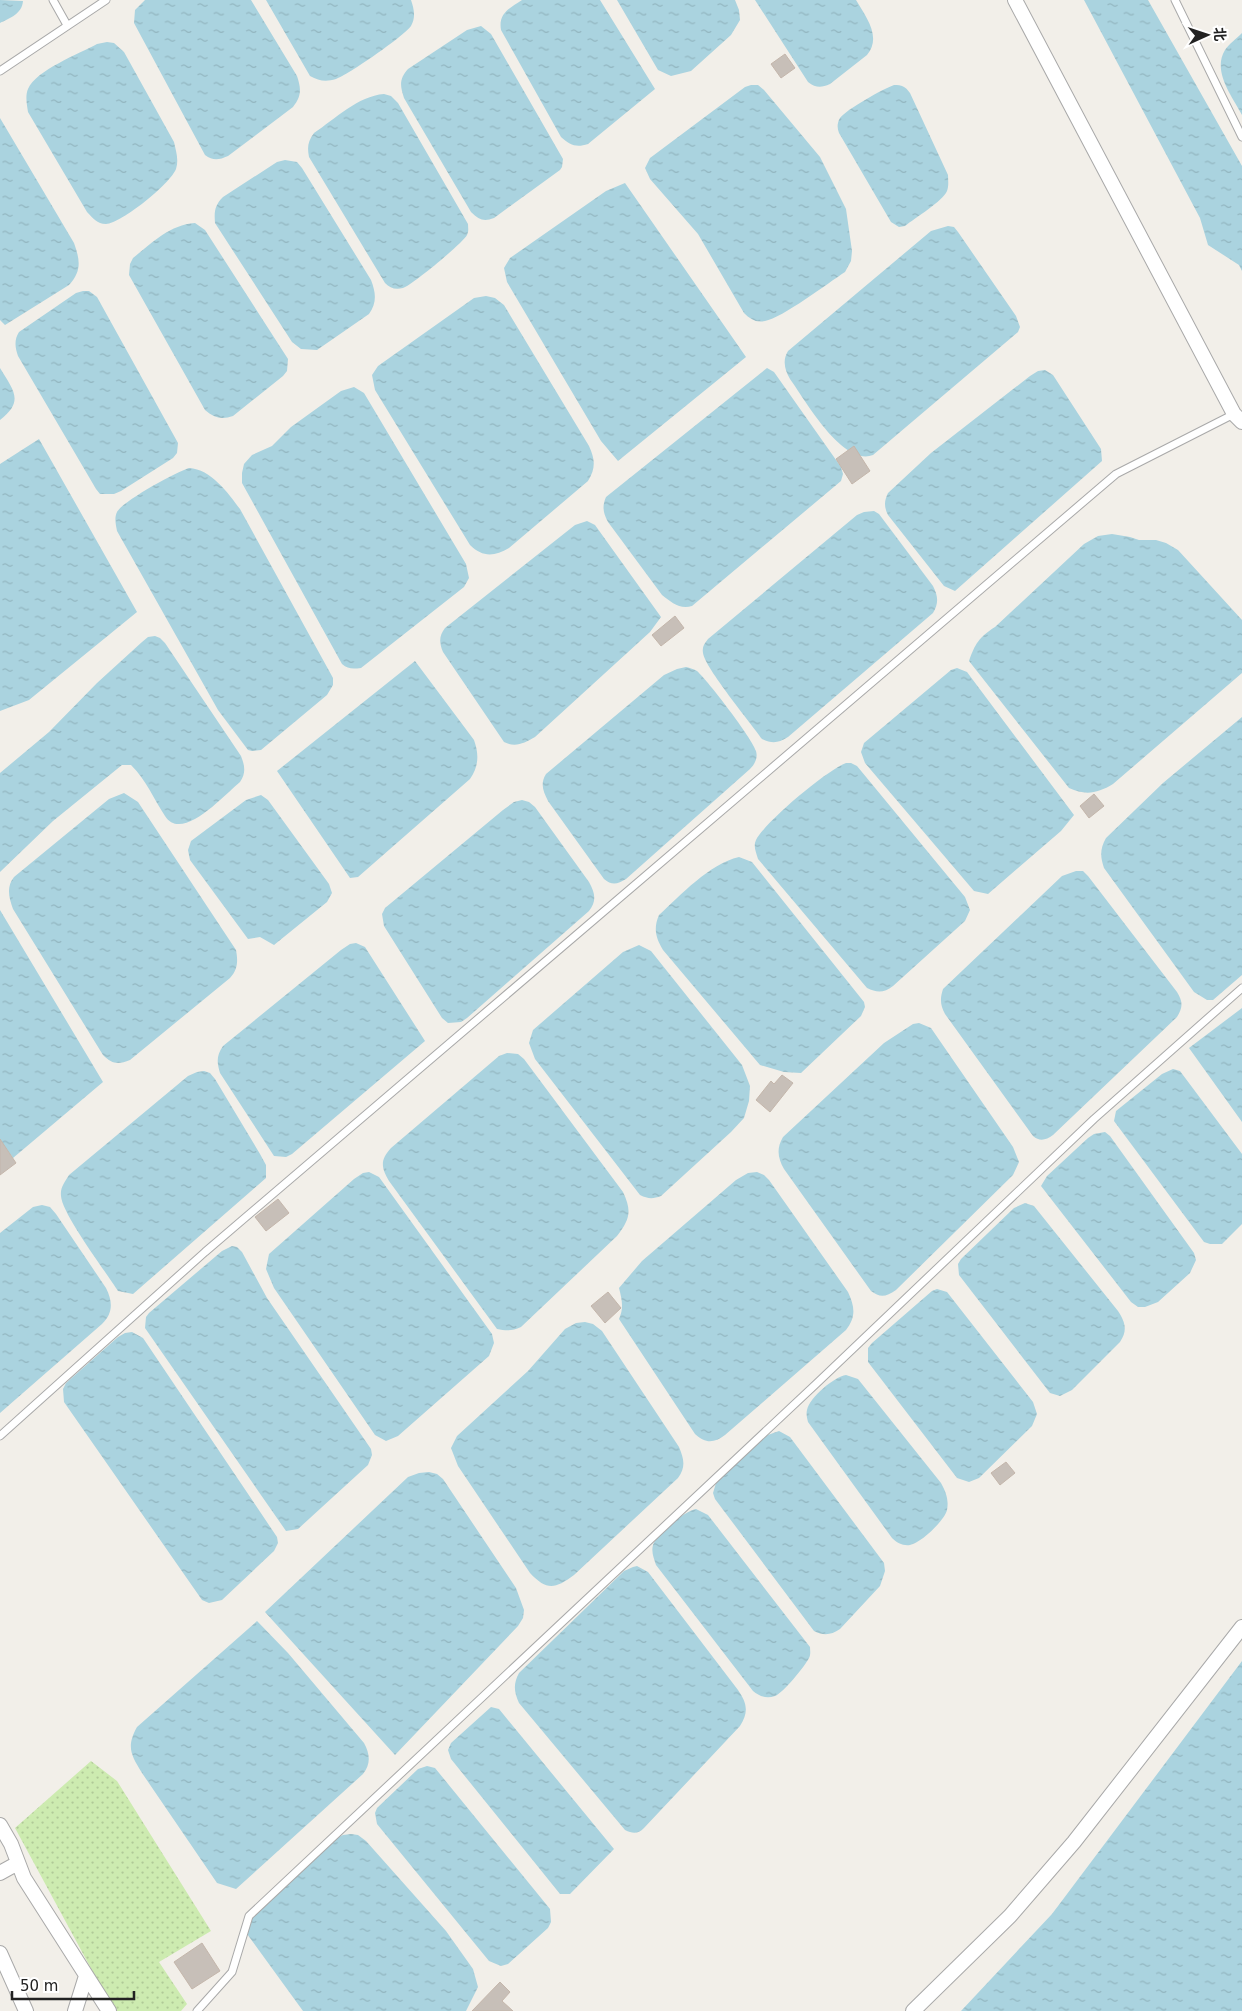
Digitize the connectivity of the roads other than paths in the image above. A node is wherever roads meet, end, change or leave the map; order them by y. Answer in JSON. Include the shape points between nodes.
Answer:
{"nodes":[{"id":1,"x":53,"y":0,"type":"edge"},
{"id":2,"x":106,"y":0,"type":"edge"},
{"id":3,"x":1015,"y":0,"type":"edge"},
{"id":4,"x":1175,"y":0,"type":"edge"},
{"id":5,"x":67,"y":25,"type":"junction"},
{"id":6,"x":0,"y":71,"type":"edge"},
{"id":7,"x":1242,"y":137,"type":"edge"},
{"id":8,"x":1238,"y":418,"type":"edge"},
{"id":9,"x":1242,"y":988,"type":"edge"},
{"id":10,"x":0,"y":1436,"type":"edge"},
{"id":11,"x":1242,"y":1626,"type":"edge"},
{"id":12,"x":0,"y":1826,"type":"edge"},
{"id":13,"x":18,"y":1863,"type":"junction"},
{"id":14,"x":0,"y":1873,"type":"edge"},
{"id":15,"x":0,"y":1953,"type":"edge"},
{"id":16,"x":86,"y":1976,"type":"junction"},
{"id":17,"x":26,"y":2011,"type":"edge"},
{"id":18,"x":75,"y":2011,"type":"edge"},
{"id":19,"x":109,"y":2011,"type":"edge"},
{"id":20,"x":197,"y":2011,"type":"edge"},
{"id":21,"x":913,"y":2011,"type":"edge"}],
"edges":[{"from":1,"to":5,"type":"lane"},
{"from":2,"to":5,"type":"lane"},
{"from":3,"to":8,"type":"street"},
{"from":4,"to":7,"type":"lane"},
{"from":5,"to":6,"type":"lane"},
{"from":8,"to":10,"type":"lane","via":[[1116,474],[205,1252]]},
{"from":9,"to":20,"type":"lane","via":[[1094,1119],[249,1916],[232,1972]]},
{"from":11,"to":21,"type":"street","via":[[1074,1842],[1010,1916]]},
{"from":12,"to":13,"type":"street"},
{"from":13,"to":14,"type":"street"},
{"from":13,"to":16,"type":"street","via":[[24,1878]]},
{"from":15,"to":17,"type":"street"},
{"from":16,"to":18,"type":"street"},
{"from":16,"to":19,"type":"street"}]}
